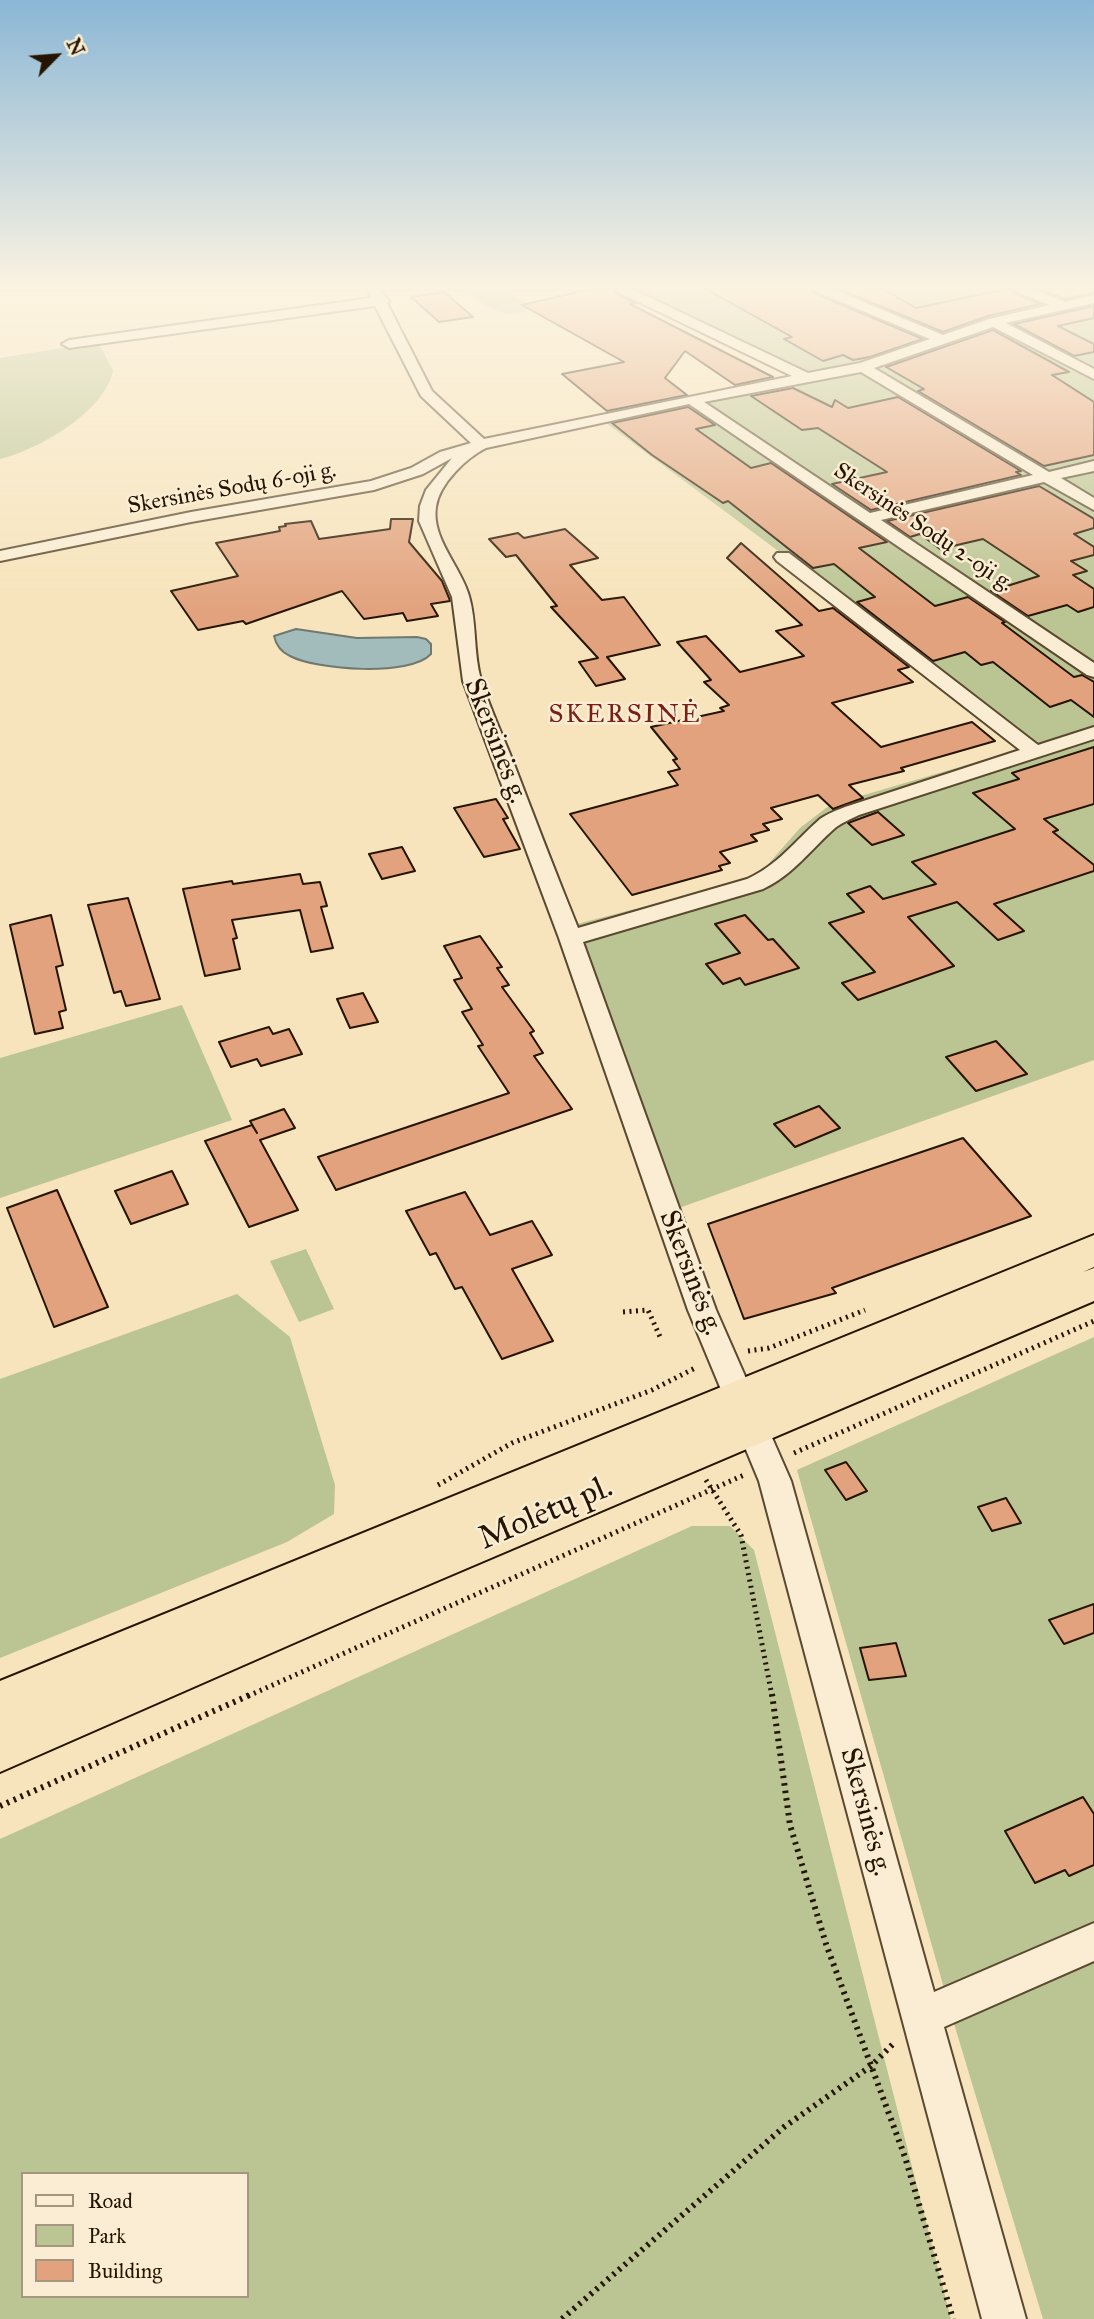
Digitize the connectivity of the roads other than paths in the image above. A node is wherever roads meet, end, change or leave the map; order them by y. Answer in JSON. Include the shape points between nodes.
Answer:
{"nodes":[{"id":1,"x":429,"y":396,"type":"edge"},
{"id":2,"x":712,"y":396,"type":"edge"},
{"id":3,"x":912,"y":396,"type":"edge"},
{"id":4,"x":692,"y":400,"type":"junction"},
{"id":5,"x":474,"y":448,"type":"junction"},
{"id":6,"x":1094,"y":466,"type":"edge"},
{"id":7,"x":1046,"y":477,"type":"junction"},
{"id":8,"x":1094,"y":505,"type":"edge"},
{"id":9,"x":868,"y":518,"type":"junction"},
{"id":10,"x":0,"y":556,"type":"edge"},
{"id":11,"x":783,"y":557,"type":"dead end"},
{"id":12,"x":1094,"y":671,"type":"edge"},
{"id":13,"x":1094,"y":733,"type":"edge"},
{"id":14,"x":1035,"y":752,"type":"junction"},
{"id":15,"x":570,"y":938,"type":"junction"},
{"id":16,"x":1094,"y":1250,"type":"edge"},
{"id":17,"x":1094,"y":1284,"type":"edge"},
{"id":18,"x":754,"y":1430,"type":"junction"},
{"id":19,"x":682,"y":1439,"type":"junction"},
{"id":20,"x":0,"y":1704,"type":"edge"},
{"id":21,"x":0,"y":1747,"type":"edge"},
{"id":22,"x":1094,"y":1942,"type":"edge"},
{"id":23,"x":921,"y":2017,"type":"junction"},
{"id":24,"x":1004,"y":2319,"type":"edge"}],
"edges":[{"from":1,"to":5,"type":"street"},
{"from":2,"to":4,"type":"street","name":"Skersinės Sodų 6-oji g."},
{"from":3,"to":7,"type":"street"},
{"from":4,"to":5,"type":"street","name":"Skersinės Sodų 6-oji g."},
{"from":4,"to":9,"type":"street","name":"Skersinės Sodų 2-oji g."},
{"from":5,"to":10,"type":"street","name":"Skersinės Sodų 6-oji g.","via":[[374,485]]},
{"from":5,"to":15,"type":"street","name":"Skersinės g.","via":[[429,495],[430,531],[460,592],[472,681]]},
{"from":6,"to":7,"type":"street"},
{"from":7,"to":8,"type":"street"},
{"from":7,"to":9,"type":"street"},
{"from":9,"to":12,"type":"street","name":"Skersinės Sodų 2-oji g."},
{"from":11,"to":14,"type":"street"},
{"from":13,"to":14,"type":"street"},
{"from":14,"to":15,"type":"street","via":[[828,822],[794,859],[755,884]]},
{"from":15,"to":18,"type":"street","name":"Skersinės g.","via":[[672,1227]]},
{"from":16,"to":18,"type":"highway","name":"Molėtų pl."},
{"from":17,"to":18,"type":"highway","name":"Molėtų pl."},
{"from":18,"to":19,"type":"highway","name":"Molėtų pl."},
{"from":18,"to":23,"type":"street","name":"Skersinės g.","via":[[775,1481]]},
{"from":19,"to":20,"type":"highway","name":"Molėtų pl."},
{"from":19,"to":21,"type":"highway","name":"Molėtų pl.","via":[[359,1592]]},
{"from":22,"to":23,"type":"street"},
{"from":23,"to":24,"type":"street","name":"Skersinės g."}]}
